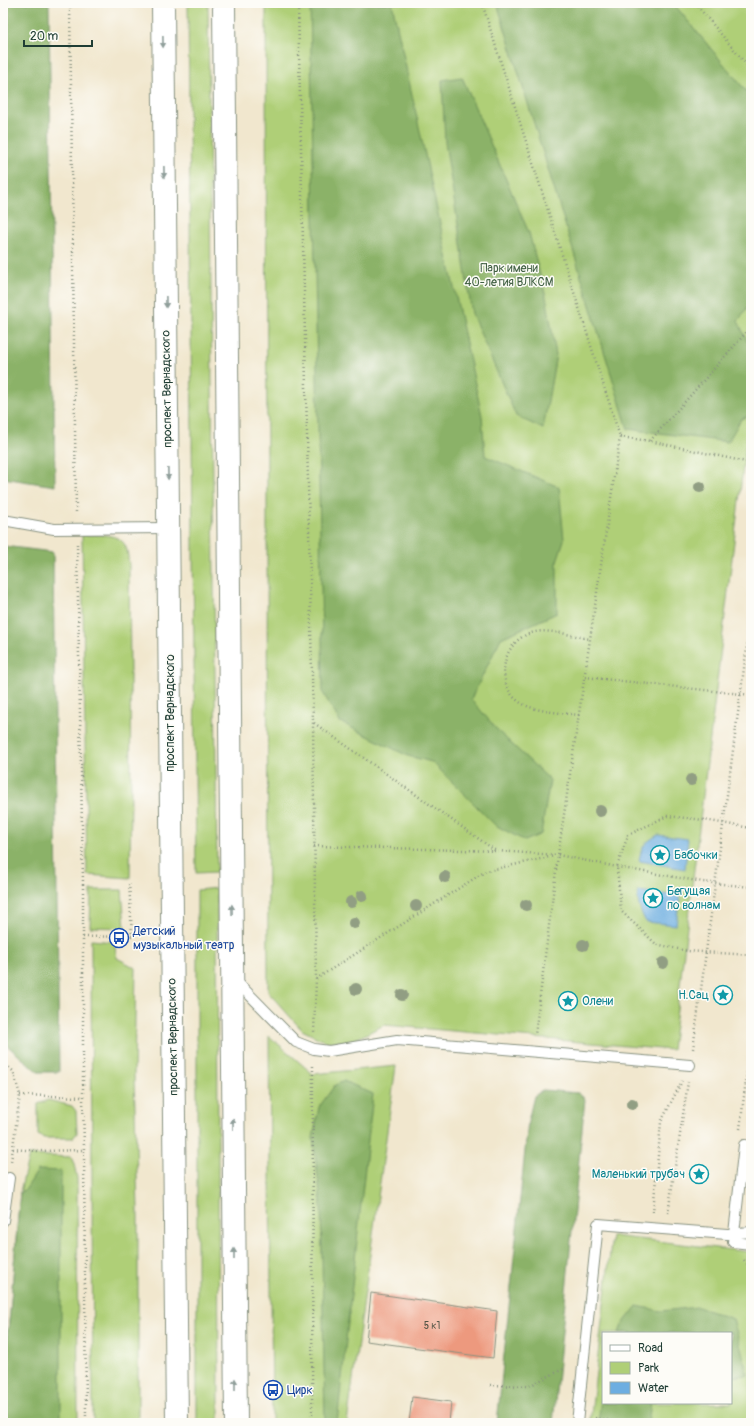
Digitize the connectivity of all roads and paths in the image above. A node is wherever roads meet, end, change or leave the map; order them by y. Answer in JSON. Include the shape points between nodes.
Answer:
{"nodes":[{"id":1,"x":70,"y":3,"type":"edge"},
{"id":2,"x":163,"y":3,"type":"edge"},
{"id":3,"x":224,"y":3,"type":"edge"},
{"id":4,"x":298,"y":3,"type":"edge"},
{"id":5,"x":482,"y":3,"type":"edge"},
{"id":6,"x":695,"y":3,"type":"edge"},
{"id":7,"x":751,"y":70,"type":"edge"},
{"id":8,"x":751,"y":327,"type":"edge"},
{"id":9,"x":620,"y":436,"type":"junction"},
{"id":10,"x":650,"y":441,"type":"junction"},
{"id":11,"x":751,"y":463,"type":"edge"},
{"id":12,"x":3,"y":520,"type":"edge"},
{"id":13,"x":76,"y":528,"type":"junction"},
{"id":14,"x":168,"y":528,"type":"junction"},
{"id":15,"x":751,"y":616,"type":"edge"},
{"id":16,"x":590,"y":639,"type":"junction"},
{"id":17,"x":585,"y":677,"type":"junction"},
{"id":18,"x":740,"y":694,"type":"junction"},
{"id":19,"x":751,"y":695,"type":"edge"},
{"id":20,"x":579,"y":715,"type":"junction"},
{"id":21,"x":313,"y":722,"type":"junction"},
{"id":22,"x":723,"y":824,"type":"junction"},
{"id":23,"x":751,"y":828,"type":"edge"},
{"id":24,"x":314,"y":846,"type":"junction"},
{"id":25,"x":496,"y":851,"type":"junction"},
{"id":26,"x":558,"y":855,"type":"junction"},
{"id":27,"x":617,"y":867,"type":"junction"},
{"id":28,"x":129,"y":882,"type":"dead end"},
{"id":29,"x":715,"y":883,"type":"junction"},
{"id":30,"x":751,"y":887,"type":"edge"},
{"id":31,"x":83,"y":937,"type":"junction"},
{"id":32,"x":706,"y":952,"type":"junction"},
{"id":33,"x":751,"y":955,"type":"edge"},
{"id":34,"x":232,"y":978,"type":"junction"},
{"id":35,"x":316,"y":979,"type":"junction"},
{"id":36,"x":751,"y":1039,"type":"edge"},
{"id":37,"x":314,"y":1049,"type":"junction"},
{"id":38,"x":533,"y":1051,"type":"junction"},
{"id":39,"x":3,"y":1062,"type":"edge"},
{"id":40,"x":690,"y":1065,"type":"junction"},
{"id":41,"x":20,"y":1095,"type":"junction"},
{"id":42,"x":83,"y":1097,"type":"junction"},
{"id":43,"x":740,"y":1131,"type":"dead end"},
{"id":44,"x":751,"y":1146,"type":"edge"},
{"id":45,"x":13,"y":1149,"type":"junction"},
{"id":46,"x":84,"y":1150,"type":"junction"},
{"id":47,"x":9,"y":1178,"type":"joint"},
{"id":48,"x":3,"y":1221,"type":"edge"},
{"id":49,"x":652,"y":1228,"type":"junction"},
{"id":50,"x":666,"y":1230,"type":"junction"},
{"id":51,"x":751,"y":1232,"type":"edge"},
{"id":52,"x":751,"y":1244,"type":"edge"},
{"id":53,"x":584,"y":1359,"type":"junction"},
{"id":54,"x":490,"y":1385,"type":"dead end"},
{"id":55,"x":577,"y":1419,"type":"edge"},
{"id":56,"x":86,"y":1423,"type":"edge"},
{"id":57,"x":177,"y":1423,"type":"edge"},
{"id":58,"x":236,"y":1423,"type":"edge"},
{"id":59,"x":312,"y":1423,"type":"edge"},
{"id":60,"x":624,"y":1423,"type":"edge"}],
"edges":[{"from":1,"to":13,"type":"path"},
{"from":2,"to":14,"type":"main road","name":"проспект Вернадского","one_way":true},
{"from":34,"to":3,"type":"main road","one_way":true},
{"from":4,"to":21,"type":"path"},
{"from":5,"to":9,"type":"path"},
{"from":6,"to":7,"type":"path"},
{"from":8,"to":10,"type":"path"},
{"from":9,"to":10,"type":"path"},
{"from":9,"to":16,"type":"path"},
{"from":10,"to":11,"type":"path"},
{"from":12,"to":13,"type":"lane","via":[[54,529]]},
{"from":13,"to":14,"type":"lane"},
{"from":13,"to":31,"type":"path"},
{"from":14,"to":57,"type":"main road","name":"проспект Вернадского"},
{"from":15,"to":18,"type":"path"},
{"from":16,"to":17,"type":"path"},
{"from":16,"to":20,"type":"path","via":[[535,632],[516,642],[509,651],[503,672],[510,692],[527,706]]},
{"from":17,"to":18,"type":"path"},
{"from":17,"to":20,"type":"path"},
{"from":18,"to":19,"type":"path"},
{"from":18,"to":22,"type":"path"},
{"from":20,"to":26,"type":"path"},
{"from":21,"to":24,"type":"path"},
{"from":21,"to":25,"type":"path"},
{"from":22,"to":23,"type":"path"},
{"from":22,"to":27,"type":"path","via":[[667,816],[628,835]]},
{"from":22,"to":29,"type":"path"},
{"from":24,"to":25,"type":"path"},
{"from":24,"to":35,"type":"path"},
{"from":25,"to":26,"type":"path"},
{"from":26,"to":27,"type":"path"},
{"from":26,"to":35,"type":"path","via":[[486,871]]},
{"from":26,"to":38,"type":"path"},
{"from":27,"to":29,"type":"path"},
{"from":27,"to":32,"type":"path","via":[[621,911],[656,944],[687,951]]},
{"from":28,"to":31,"type":"path","via":[[132,936]]},
{"from":29,"to":30,"type":"path"},
{"from":29,"to":32,"type":"path"},
{"from":31,"to":42,"type":"path"},
{"from":32,"to":33,"type":"path"},
{"from":32,"to":40,"type":"path"},
{"from":34,"to":37,"type":"lane","via":[[296,1042]]},
{"from":58,"to":34,"type":"main road","one_way":true},
{"from":35,"to":37,"type":"path"},
{"from":36,"to":43,"type":"path"},
{"from":37,"to":38,"type":"lane","via":[[329,1051],[397,1040]]},
{"from":37,"to":59,"type":"path"},
{"from":38,"to":40,"type":"lane"},
{"from":39,"to":41,"type":"path","via":[[13,1072]]},
{"from":40,"to":49,"type":"path","via":[[661,1122]]},
{"from":40,"to":50,"type":"path"},
{"from":41,"to":42,"type":"path"},
{"from":41,"to":45,"type":"path"},
{"from":42,"to":46,"type":"path"},
{"from":44,"to":52,"type":"lane","via":[[744,1145],[733,1242]]},
{"from":45,"to":46,"type":"path"},
{"from":45,"to":47,"type":"path"},
{"from":46,"to":56,"type":"path"},
{"from":47,"to":48,"type":"lane"},
{"from":49,"to":50,"type":"lane"},
{"from":49,"to":53,"type":"lane","via":[[598,1224]]},
{"from":50,"to":51,"type":"lane","via":[[727,1234]]},
{"from":53,"to":54,"type":"path","via":[[529,1386]]},
{"from":53,"to":55,"type":"lane"},
{"from":55,"to":60,"type":"path"}]}
